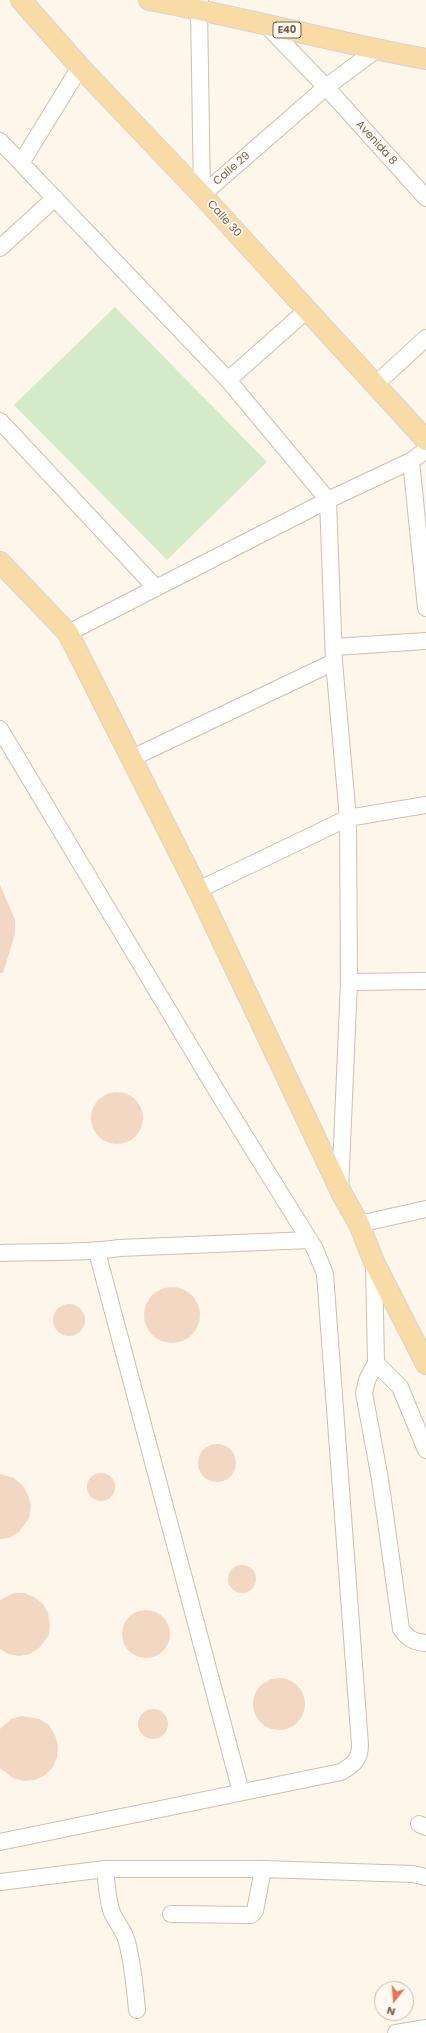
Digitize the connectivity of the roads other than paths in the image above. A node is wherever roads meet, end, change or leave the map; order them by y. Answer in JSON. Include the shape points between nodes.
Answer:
{"nodes":[{"id":1,"x":21,"y":0,"type":"edge"},
{"id":2,"x":149,"y":0,"type":"edge"},
{"id":3,"x":199,"y":4,"type":"edge"},
{"id":4,"x":266,"y":25,"type":"junction"},
{"id":5,"x":376,"y":50,"type":"junction"},
{"id":6,"x":426,"y":59,"type":"edge"},
{"id":7,"x":80,"y":67,"type":"junction"},
{"id":8,"x":326,"y":88,"type":"junction"},
{"id":9,"x":0,"y":141,"type":"edge"},
{"id":10,"x":22,"y":163,"type":"junction"},
{"id":11,"x":202,"y":195,"type":"junction"},
{"id":12,"x":55,"y":198,"type":"junction"},
{"id":13,"x":426,"y":198,"type":"edge"},
{"id":14,"x":0,"y":248,"type":"edge"},
{"id":15,"x":307,"y":310,"type":"junction"},
{"id":16,"x":426,"y":338,"type":"edge"},
{"id":17,"x":228,"y":380,"type":"junction"},
{"id":18,"x":376,"y":384,"type":"junction"},
{"id":19,"x":0,"y":421,"type":"edge"},
{"id":20,"x":426,"y":440,"type":"edge"},
{"id":21,"x":426,"y":450,"type":"edge"},
{"id":22,"x":411,"y":461,"type":"junction"},
{"id":23,"x":328,"y":500,"type":"junction"},
{"id":24,"x":0,"y":562,"type":"edge"},
{"id":25,"x":156,"y":588,"type":"junction"},
{"id":26,"x":426,"y":608,"type":"edge"},
{"id":27,"x":68,"y":633,"type":"junction"},
{"id":28,"x":426,"y":641,"type":"edge"},
{"id":29,"x":334,"y":655,"type":"junction"},
{"id":30,"x":0,"y":729,"type":"edge"},
{"id":31,"x":132,"y":758,"type":"junction"},
{"id":32,"x":426,"y":805,"type":"edge"},
{"id":33,"x":348,"y":818,"type":"junction"},
{"id":34,"x":198,"y":890,"type":"junction"},
{"id":35,"x":426,"y":981,"type":"edge"},
{"id":36,"x":348,"y":982,"type":"junction"},
{"id":37,"x":340,"y":1190,"type":"junction"},
{"id":38,"x":426,"y":1209,"type":"edge"},
{"id":39,"x":359,"y":1224,"type":"junction"},
{"id":40,"x":310,"y":1240,"type":"junction"},
{"id":41,"x":97,"y":1252,"type":"junction"},
{"id":42,"x":0,"y":1253,"type":"edge"},
{"id":43,"x":374,"y":1262,"type":"junction"},
{"id":44,"x":424,"y":1357,"type":"edge"},
{"id":45,"x":376,"y":1363,"type":"junction"},
{"id":46,"x":426,"y":1450,"type":"edge"},
{"id":47,"x":426,"y":1643,"type":"edge"},
{"id":48,"x":241,"y":1792,"type":"junction"},
{"id":49,"x":0,"y":1842,"type":"edge"},
{"id":50,"x":105,"y":1869,"type":"junction"},
{"id":51,"x":262,"y":1869,"type":"junction"},
{"id":52,"x":426,"y":1877,"type":"edge"},
{"id":53,"x":0,"y":1882,"type":"edge"},
{"id":54,"x":170,"y":1914,"type":"dead end"},
{"id":55,"x":137,"y":2010,"type":"dead end"},
{"id":56,"x":426,"y":2028,"type":"edge"},
{"id":57,"x":396,"y":2033,"type":"edge"}],
"edges":[{"from":1,"to":7,"type":"main road","name":"Calle 30"},
{"from":2,"to":3,"type":"main road","number":"E40"},
{"from":3,"to":4,"type":"main road","number":"E40"},
{"from":3,"to":11,"type":"street","name":"Calle 29"},
{"from":4,"to":5,"type":"main road","number":"E40"},
{"from":4,"to":8,"type":"street","name":"Avenida 8"},
{"from":5,"to":6,"type":"main road","number":"E40"},
{"from":5,"to":8,"type":"street","name":"Calle 29"},
{"from":7,"to":10,"type":"street"},
{"from":7,"to":11,"type":"main road","name":"Calle 30"},
{"from":8,"to":11,"type":"street","name":"Calle 29"},
{"from":8,"to":13,"type":"street","name":"Avenida 8"},
{"from":9,"to":10,"type":"street"},
{"from":10,"to":12,"type":"street"},
{"from":11,"to":15,"type":"main road","name":"Calle 30"},
{"from":12,"to":14,"type":"street"},
{"from":12,"to":17,"type":"street"},
{"from":15,"to":17,"type":"street"},
{"from":15,"to":18,"type":"main road","name":"Calle 30"},
{"from":16,"to":18,"type":"street"},
{"from":17,"to":23,"type":"street"},
{"from":18,"to":20,"type":"main road","name":"Calle 30"},
{"from":19,"to":25,"type":"street"},
{"from":21,"to":22,"type":"street"},
{"from":22,"to":23,"type":"street"},
{"from":22,"to":26,"type":"street"},
{"from":23,"to":25,"type":"street"},
{"from":23,"to":29,"type":"street"},
{"from":24,"to":27,"type":"main road"},
{"from":25,"to":27,"type":"street"},
{"from":27,"to":31,"type":"main road"},
{"from":28,"to":29,"type":"street"},
{"from":29,"to":31,"type":"street"},
{"from":29,"to":33,"type":"street"},
{"from":30,"to":40,"type":"street","via":[[218,1093]]},
{"from":31,"to":34,"type":"main road"},
{"from":32,"to":33,"type":"street"},
{"from":33,"to":34,"type":"street"},
{"from":33,"to":36,"type":"street"},
{"from":34,"to":37,"type":"main road"},
{"from":35,"to":36,"type":"street"},
{"from":36,"to":37,"type":"street"},
{"from":37,"to":39,"type":"main road"},
{"from":38,"to":39,"type":"street"},
{"from":39,"to":43,"type":"main road"},
{"from":40,"to":41,"type":"street","via":[[119,1248]]},
{"from":40,"to":48,"type":"street","via":[[325,1274],[360,1751],[354,1764],[341,1772]]},
{"from":41,"to":42,"type":"street"},
{"from":41,"to":48,"type":"street"},
{"from":43,"to":44,"type":"main road"},
{"from":43,"to":45,"type":"street"},
{"from":45,"to":46,"type":"street","via":[[400,1387]]},
{"from":45,"to":47,"type":"street","via":[[367,1380],[364,1393],[380,1479],[401,1629],[407,1638]]},
{"from":48,"to":49,"type":"street"},
{"from":50,"to":51,"type":"street"},
{"from":50,"to":53,"type":"street"},
{"from":50,"to":55,"type":"street","via":[[111,1908],[127,1942],[135,1978]]},
{"from":51,"to":52,"type":"street","via":[[413,1874]]},
{"from":51,"to":54,"type":"street","via":[[255,1911],[251,1915]]},
{"from":56,"to":57,"type":"street"}]}
